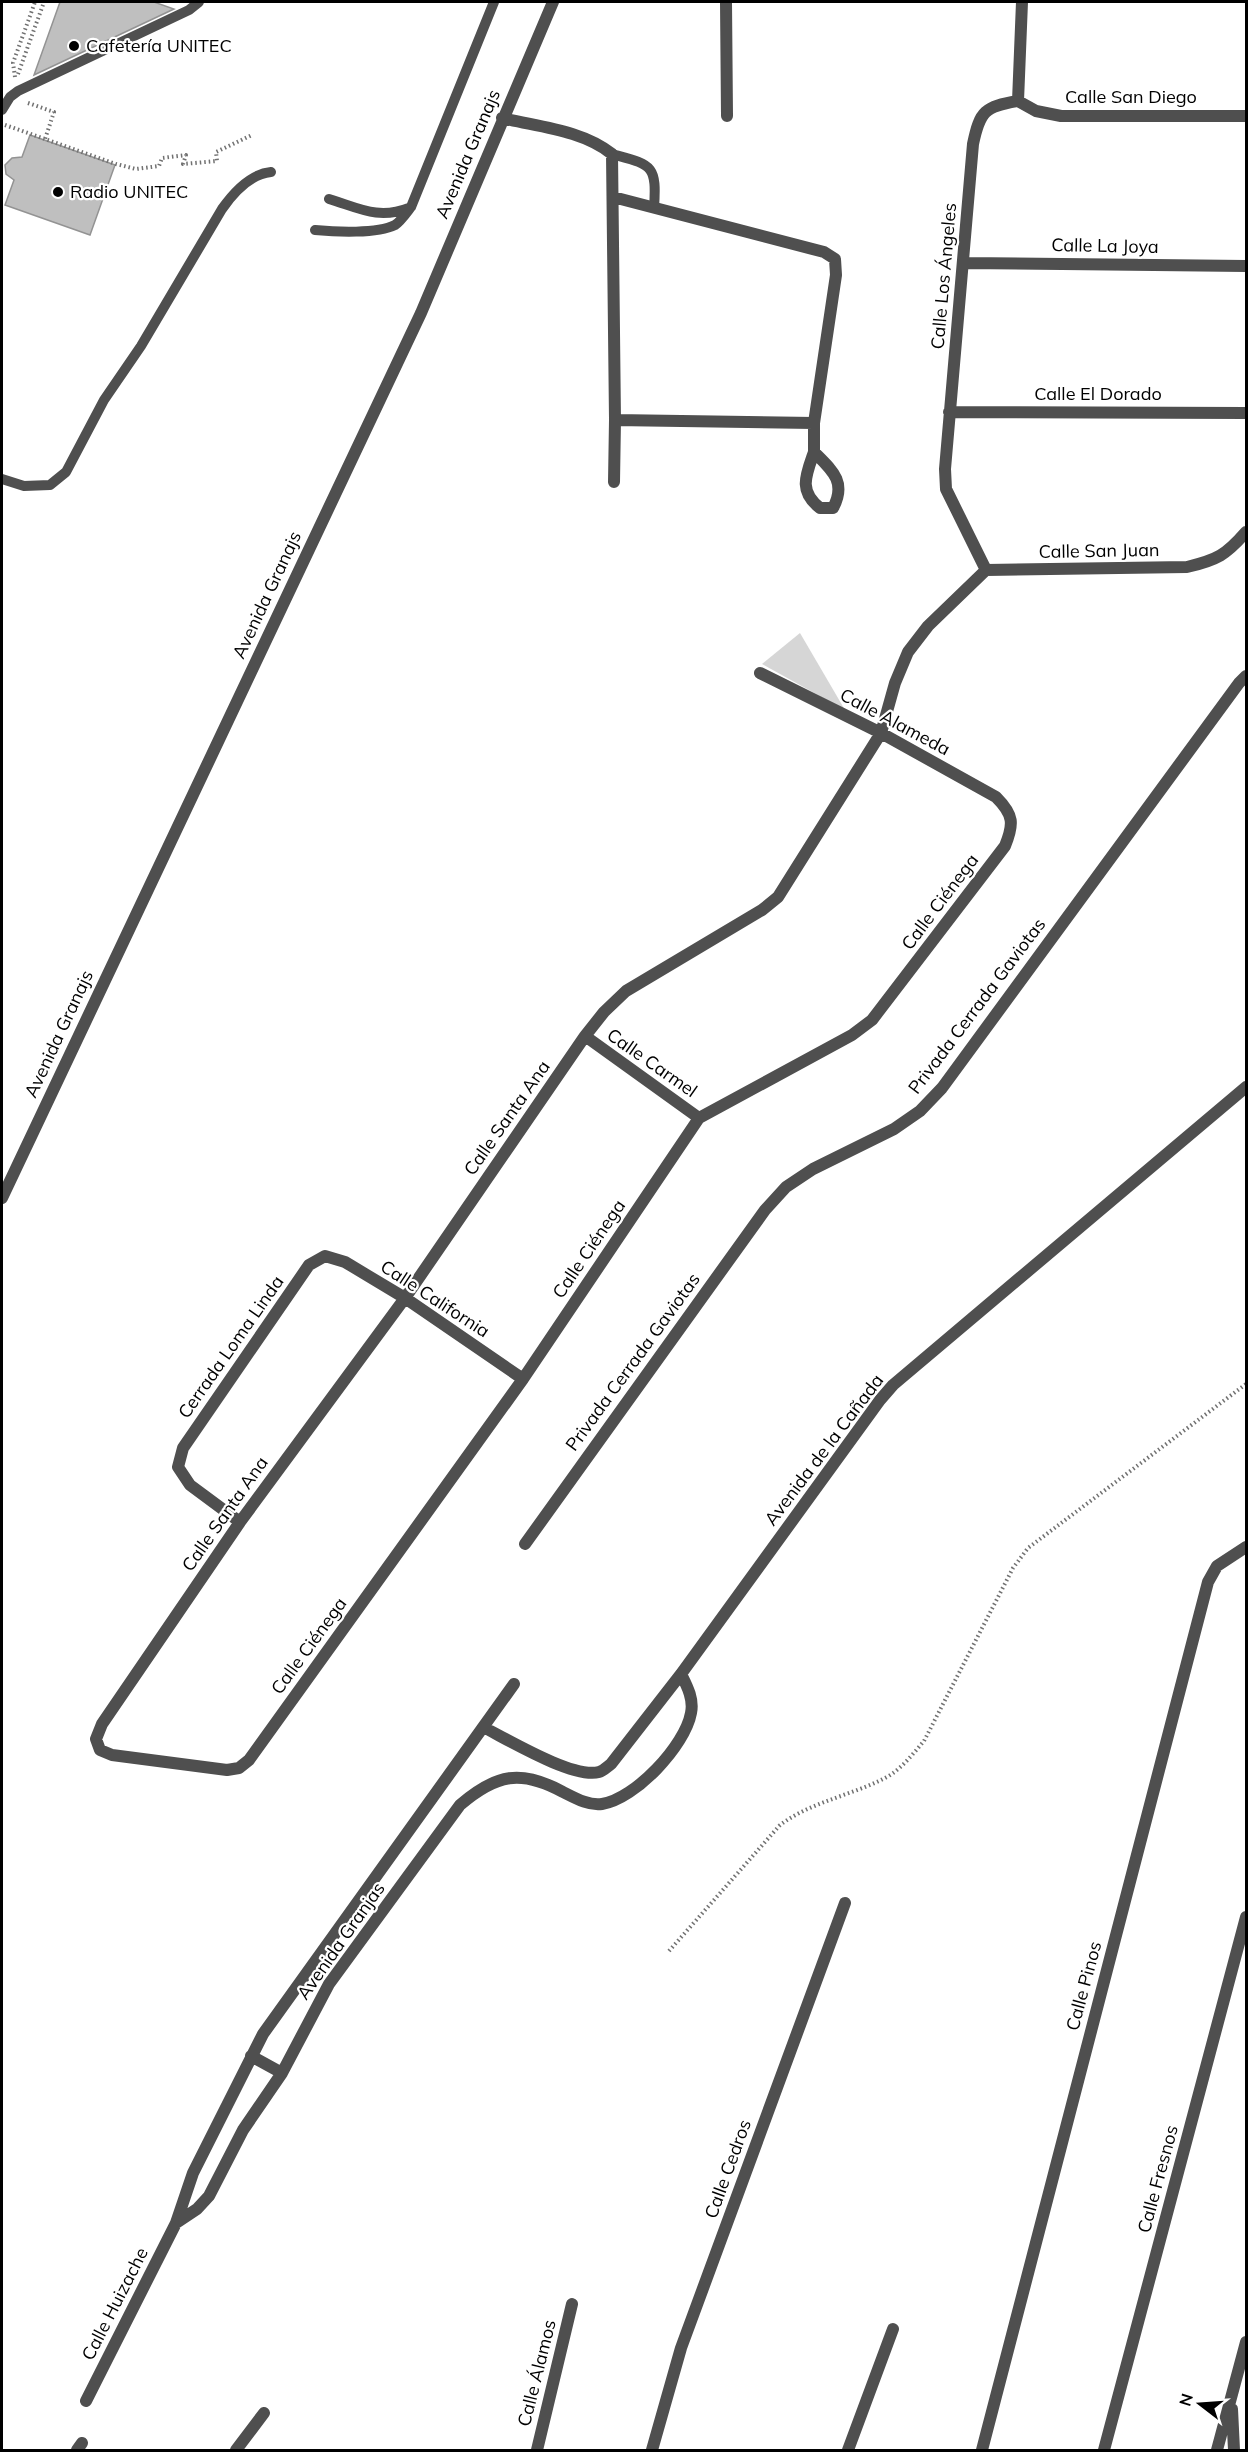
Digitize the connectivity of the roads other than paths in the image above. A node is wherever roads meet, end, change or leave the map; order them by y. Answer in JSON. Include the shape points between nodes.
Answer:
{"nodes":[{"id":1,"x":199,"y":2,"type":"edge"},
{"id":2,"x":494,"y":2,"type":"edge"},
{"id":3,"x":553,"y":2,"type":"edge"},
{"id":4,"x":726,"y":2,"type":"edge"},
{"id":5,"x":1022,"y":2,"type":"edge"},
{"id":6,"x":1018,"y":101,"type":"junction"},
{"id":7,"x":2,"y":111,"type":"edge"},
{"id":8,"x":727,"y":116,"type":"dead end"},
{"id":9,"x":1246,"y":116,"type":"edge"},
{"id":10,"x":502,"y":118,"type":"junction"},
{"id":11,"x":612,"y":154,"type":"junction"},
{"id":12,"x":272,"y":172,"type":"dead end"},
{"id":13,"x":612,"y":197,"type":"junction"},
{"id":14,"x":329,"y":199,"type":"dead end"},
{"id":15,"x":411,"y":207,"type":"junction"},
{"id":16,"x":654,"y":208,"type":"junction"},
{"id":17,"x":315,"y":230,"type":"dead end"},
{"id":18,"x":963,"y":263,"type":"junction"},
{"id":19,"x":1246,"y":266,"type":"edge"},
{"id":20,"x":949,"y":412,"type":"junction"},
{"id":21,"x":1246,"y":412,"type":"edge"},
{"id":22,"x":615,"y":420,"type":"junction"},
{"id":23,"x":814,"y":423,"type":"junction"},
{"id":24,"x":814,"y":452,"type":"dead end"},
{"id":25,"x":2,"y":479,"type":"edge"},
{"id":26,"x":614,"y":482,"type":"dead end"},
{"id":27,"x":1246,"y":531,"type":"edge"},
{"id":28,"x":986,"y":570,"type":"junction"},
{"id":29,"x":760,"y":673,"type":"dead end"},
{"id":30,"x":1246,"y":676,"type":"edge"},
{"id":31,"x":881,"y":733,"type":"junction"},
{"id":32,"x":1009,"y":810,"type":"joint"},
{"id":33,"x":585,"y":1036,"type":"junction"},
{"id":34,"x":1246,"y":1087,"type":"edge"},
{"id":35,"x":699,"y":1118,"type":"junction"},
{"id":36,"x":2,"y":1198,"type":"edge"},
{"id":37,"x":325,"y":1256,"type":"joint"},
{"id":38,"x":405,"y":1298,"type":"junction"},
{"id":39,"x":523,"y":1379,"type":"junction"},
{"id":40,"x":240,"y":1522,"type":"junction"},
{"id":41,"x":525,"y":1544,"type":"dead end"},
{"id":42,"x":1246,"y":1547,"type":"edge"},
{"id":43,"x":681,"y":1674,"type":"junction"},
{"id":44,"x":514,"y":1684,"type":"dead end"},
{"id":45,"x":483,"y":1727,"type":"junction"},
{"id":46,"x":96,"y":1739,"type":"joint"},
{"id":47,"x":556,"y":1764,"type":"junction"},
{"id":48,"x":548,"y":1784,"type":"junction"},
{"id":49,"x":845,"y":1903,"type":"dead end"},
{"id":50,"x":1246,"y":1917,"type":"edge"},
{"id":51,"x":251,"y":2056,"type":"junction"},
{"id":52,"x":282,"y":2073,"type":"junction"},
{"id":53,"x":176,"y":2223,"type":"junction"},
{"id":54,"x":572,"y":2304,"type":"dead end"},
{"id":55,"x":893,"y":2329,"type":"dead end"},
{"id":56,"x":1246,"y":2342,"type":"edge"},
{"id":57,"x":1231,"y":2395,"type":"junction"},
{"id":58,"x":86,"y":2401,"type":"dead end"},
{"id":59,"x":264,"y":2413,"type":"dead end"},
{"id":60,"x":236,"y":2451,"type":"edge"},
{"id":61,"x":537,"y":2451,"type":"edge"},
{"id":62,"x":652,"y":2451,"type":"edge"},
{"id":63,"x":848,"y":2451,"type":"edge"},
{"id":64,"x":982,"y":2451,"type":"edge"},
{"id":65,"x":1104,"y":2451,"type":"edge"},
{"id":66,"x":1217,"y":2451,"type":"edge"},
{"id":67,"x":1234,"y":2451,"type":"edge"}],
"edges":[{"from":1,"to":7,"type":"lane","via":[[10,97]]},
{"from":2,"to":15,"type":"lane"},
{"from":3,"to":10,"type":"street","name":"Avenida Granajs"},
{"from":4,"to":8,"type":"street"},
{"from":5,"to":6,"type":"street"},
{"from":6,"to":9,"type":"street","name":"Calle San Diego","via":[[1036,111],[1061,116]]},
{"from":6,"to":18,"type":"street","name":"Calle Los Ángeles","via":[[992,105],[978,122]]},
{"from":10,"to":11,"type":"street","via":[[580,137],[598,143]]},
{"from":10,"to":36,"type":"street","name":"Avenida Granajs","via":[[421,313]]},
{"from":11,"to":13,"type":"street"},
{"from":11,"to":16,"type":"lane","via":[[648,166],[656,185]]},
{"from":12,"to":25,"type":"lane","via":[[249,181],[222,209],[141,346],[104,400],[66,472],[50,485],[24,486]]},
{"from":13,"to":16,"type":"street"},
{"from":13,"to":22,"type":"street"},
{"from":14,"to":15,"type":"lane","via":[[392,215]]},
{"from":15,"to":17,"type":"lane","via":[[396,224],[335,232]]},
{"from":16,"to":23,"type":"street","via":[[824,252],[836,260]]},
{"from":18,"to":19,"type":"street","name":"Calle La Joya"},
{"from":18,"to":20,"type":"street","name":"Calle Los Ángeles"},
{"from":20,"to":21,"type":"street","name":"Calle El Dorado"},
{"from":20,"to":28,"type":"street","name":"Calle Los Ángeles","via":[[946,489]]},
{"from":22,"to":23,"type":"street"},
{"from":22,"to":26,"type":"street"},
{"from":23,"to":24,"type":"street"},
{"from":27,"to":28,"type":"street","name":"Calle San Juan","via":[[1212,561],[1187,567]]},
{"from":28,"to":31,"type":"street","name":"Calle Santa Ana","via":[[928,626],[908,652]]},
{"from":29,"to":31,"type":"street","name":"Calle Alameda"},
{"from":30,"to":41,"type":"street","name":"Privada Cerrada Gaviotas","via":[[942,1088],[920,1111],[894,1129],[813,1169],[786,1187],[765,1210]]},
{"from":31,"to":32,"type":"street","name":"Calle Alameda","via":[[996,798]]},
{"from":31,"to":33,"type":"street","name":"Calle Santa Ana","via":[[778,897],[626,991]]},
{"from":32,"to":35,"type":"street","name":"Calle Ciénega","via":[[1011,829],[1005,846],[872,1020],[852,1035]]},
{"from":33,"to":35,"type":"street","name":"Calle Carmel"},
{"from":33,"to":38,"type":"street","name":"Calle Santa Ana"},
{"from":34,"to":43,"type":"street","name":"Avenida de la Cañada","via":[[893,1385]]},
{"from":35,"to":39,"type":"street","name":"Calle Ciénega"},
{"from":37,"to":38,"type":"street","name":"Calle California","via":[[345,1262]]},
{"from":37,"to":40,"type":"street","name":"Cerrada Loma Linda","via":[[309,1265],[183,1448],[178,1467],[190,1485]]},
{"from":38,"to":39,"type":"street","name":"Calle California"},
{"from":38,"to":40,"type":"street","name":"Calle Santa Ana"},
{"from":39,"to":46,"type":"street","name":"Calle Ciénega","via":[[249,1760],[239,1768],[227,1770],[112,1755],[100,1750]]},
{"from":40,"to":46,"type":"street","name":"Calle Santa Ana","via":[[102,1724]]},
{"from":42,"to":64,"type":"street","name":"Calle Pinos","via":[[1218,1566],[1208,1582]]},
{"from":43,"to":47,"type":"street","name":"Avenida de la Cañada","via":[[611,1764],[599,1772]]},
{"from":43,"to":48,"type":"street","name":"Avenida Granjas","via":[[690,1692],[692,1711],[686,1731],[676,1747],[636,1788],[618,1800],[599,1805],[579,1801]]},
{"from":44,"to":45,"type":"street","name":"Avenida Granjas"},
{"from":45,"to":47,"type":"street","name":"Avenida de la Cañada"},
{"from":45,"to":51,"type":"street","name":"Avenida Granjas"},
{"from":47,"to":48,"type":"street"},
{"from":48,"to":52,"type":"street","name":"Avenida Granjas","via":[[526,1778],[503,1778],[480,1788],[460,1805],[328,1984]]},
{"from":49,"to":62,"type":"street","name":"Calle Cedros","via":[[681,2348]]},
{"from":50,"to":65,"type":"street","name":"Calle Fresnos"},
{"from":51,"to":52,"type":"street"},
{"from":51,"to":53,"type":"street","name":"Calle Huizache","via":[[193,2174]]},
{"from":52,"to":53,"type":"street","name":"Calle Huizache","via":[[243,2130],[209,2196]]},
{"from":53,"to":58,"type":"street","name":"Calle Huizache"},
{"from":54,"to":61,"type":"street","name":"Calle Álamos"},
{"from":55,"to":63,"type":"street"},
{"from":56,"to":57,"type":"street"},
{"from":57,"to":66,"type":"street"},
{"from":57,"to":67,"type":"street"},
{"from":59,"to":60,"type":"street"}]}
